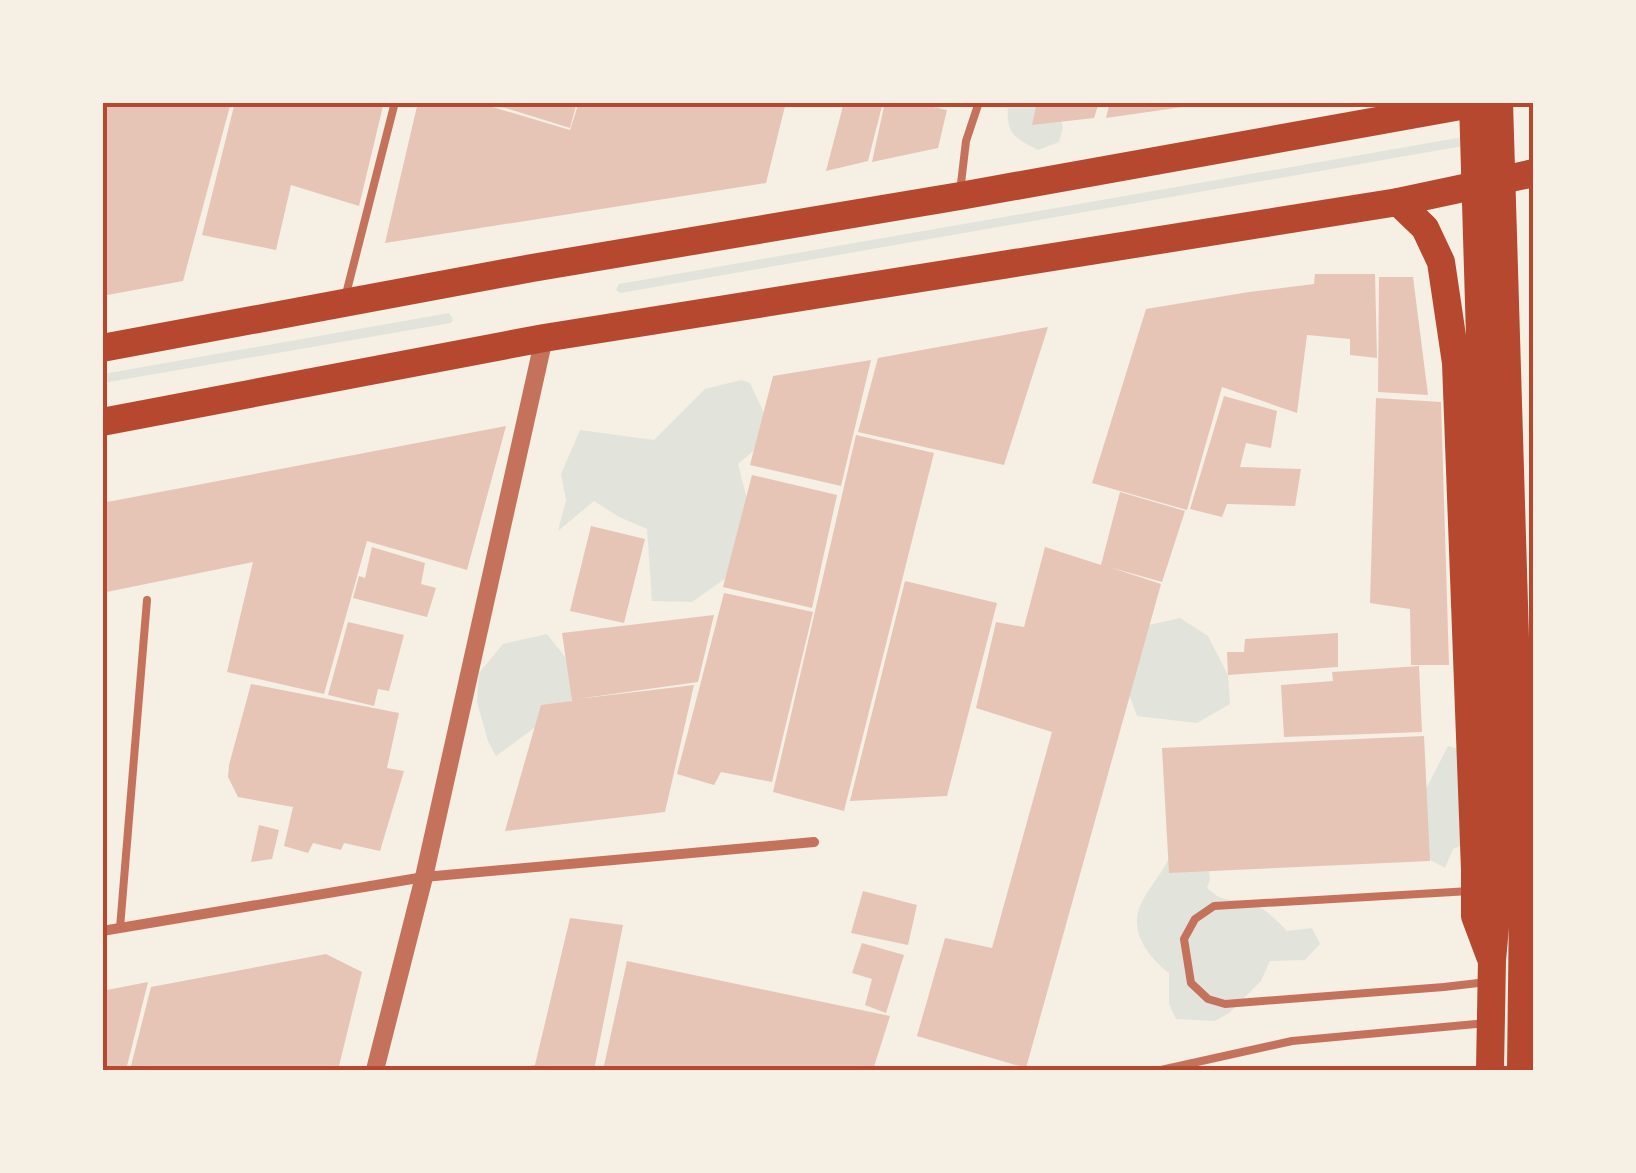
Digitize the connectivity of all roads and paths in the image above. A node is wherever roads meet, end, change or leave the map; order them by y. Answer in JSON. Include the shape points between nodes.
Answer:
{"nodes":[{"id":1,"x":395,"y":102,"type":"edge"},
{"id":2,"x":979,"y":102,"type":"edge"},
{"id":3,"x":1473,"y":102,"type":"edge"},
{"id":4,"x":1483,"y":102,"type":"edge"},
{"id":5,"x":1499,"y":102,"type":"edge"},
{"id":6,"x":1399,"y":111,"type":"edge"},
{"id":7,"x":1534,"y":173,"type":"edge"},
{"id":8,"x":960,"y":196,"type":"junction"},
{"id":9,"x":1398,"y":202,"type":"junction"},
{"id":10,"x":344,"y":304,"type":"junction"},
{"id":11,"x":544,"y":338,"type":"junction"},
{"id":12,"x":102,"y":348,"type":"edge"},
{"id":13,"x":102,"y":422,"type":"edge"},
{"id":14,"x":147,"y":600,"type":"dead end"},
{"id":15,"x":814,"y":842,"type":"dead end"},
{"id":16,"x":424,"y":876,"type":"junction"},
{"id":17,"x":1507,"y":908,"type":"edge"},
{"id":18,"x":120,"y":928,"type":"junction"},
{"id":19,"x":102,"y":931,"type":"edge"},
{"id":20,"x":1491,"y":971,"type":"junction"},
{"id":21,"x":1490,"y":1022,"type":"junction"},
{"id":22,"x":374,"y":1070,"type":"edge"},
{"id":23,"x":1161,"y":1070,"type":"edge"},
{"id":24,"x":1490,"y":1070,"type":"edge"},
{"id":25,"x":1521,"y":1070,"type":"edge"}],
"edges":[{"from":1,"to":10,"type":"lane"},
{"from":2,"to":8,"type":"lane","via":[[966,141]]},
{"from":3,"to":17,"type":"highway"},
{"from":4,"to":6,"type":"highway"},
{"from":5,"to":17,"type":"highway"},
{"from":6,"to":8,"type":"highway"},
{"from":7,"to":9,"type":"highway"},
{"from":8,"to":10,"type":"highway"},
{"from":9,"to":11,"type":"highway"},
{"from":9,"to":17,"type":"highway","via":[[1425,228],[1441,262]]},
{"from":10,"to":12,"type":"highway"},
{"from":11,"to":13,"type":"highway"},
{"from":11,"to":16,"type":"street"},
{"from":14,"to":18,"type":"lane"},
{"from":15,"to":16,"type":"street"},
{"from":16,"to":18,"type":"street"},
{"from":16,"to":22,"type":"street"},
{"from":17,"to":20,"type":"highway"},
{"from":17,"to":20,"type":"lane","via":[[1214,906],[1195,919],[1184,939],[1191,983],[1225,1004],[1444,987]]},
{"from":17,"to":25,"type":"highway","via":[[1523,956]]},
{"from":18,"to":19,"type":"street"},
{"from":20,"to":21,"type":"highway"},
{"from":21,"to":23,"type":"lane","via":[[1292,1041]]},
{"from":21,"to":24,"type":"highway"}]}
